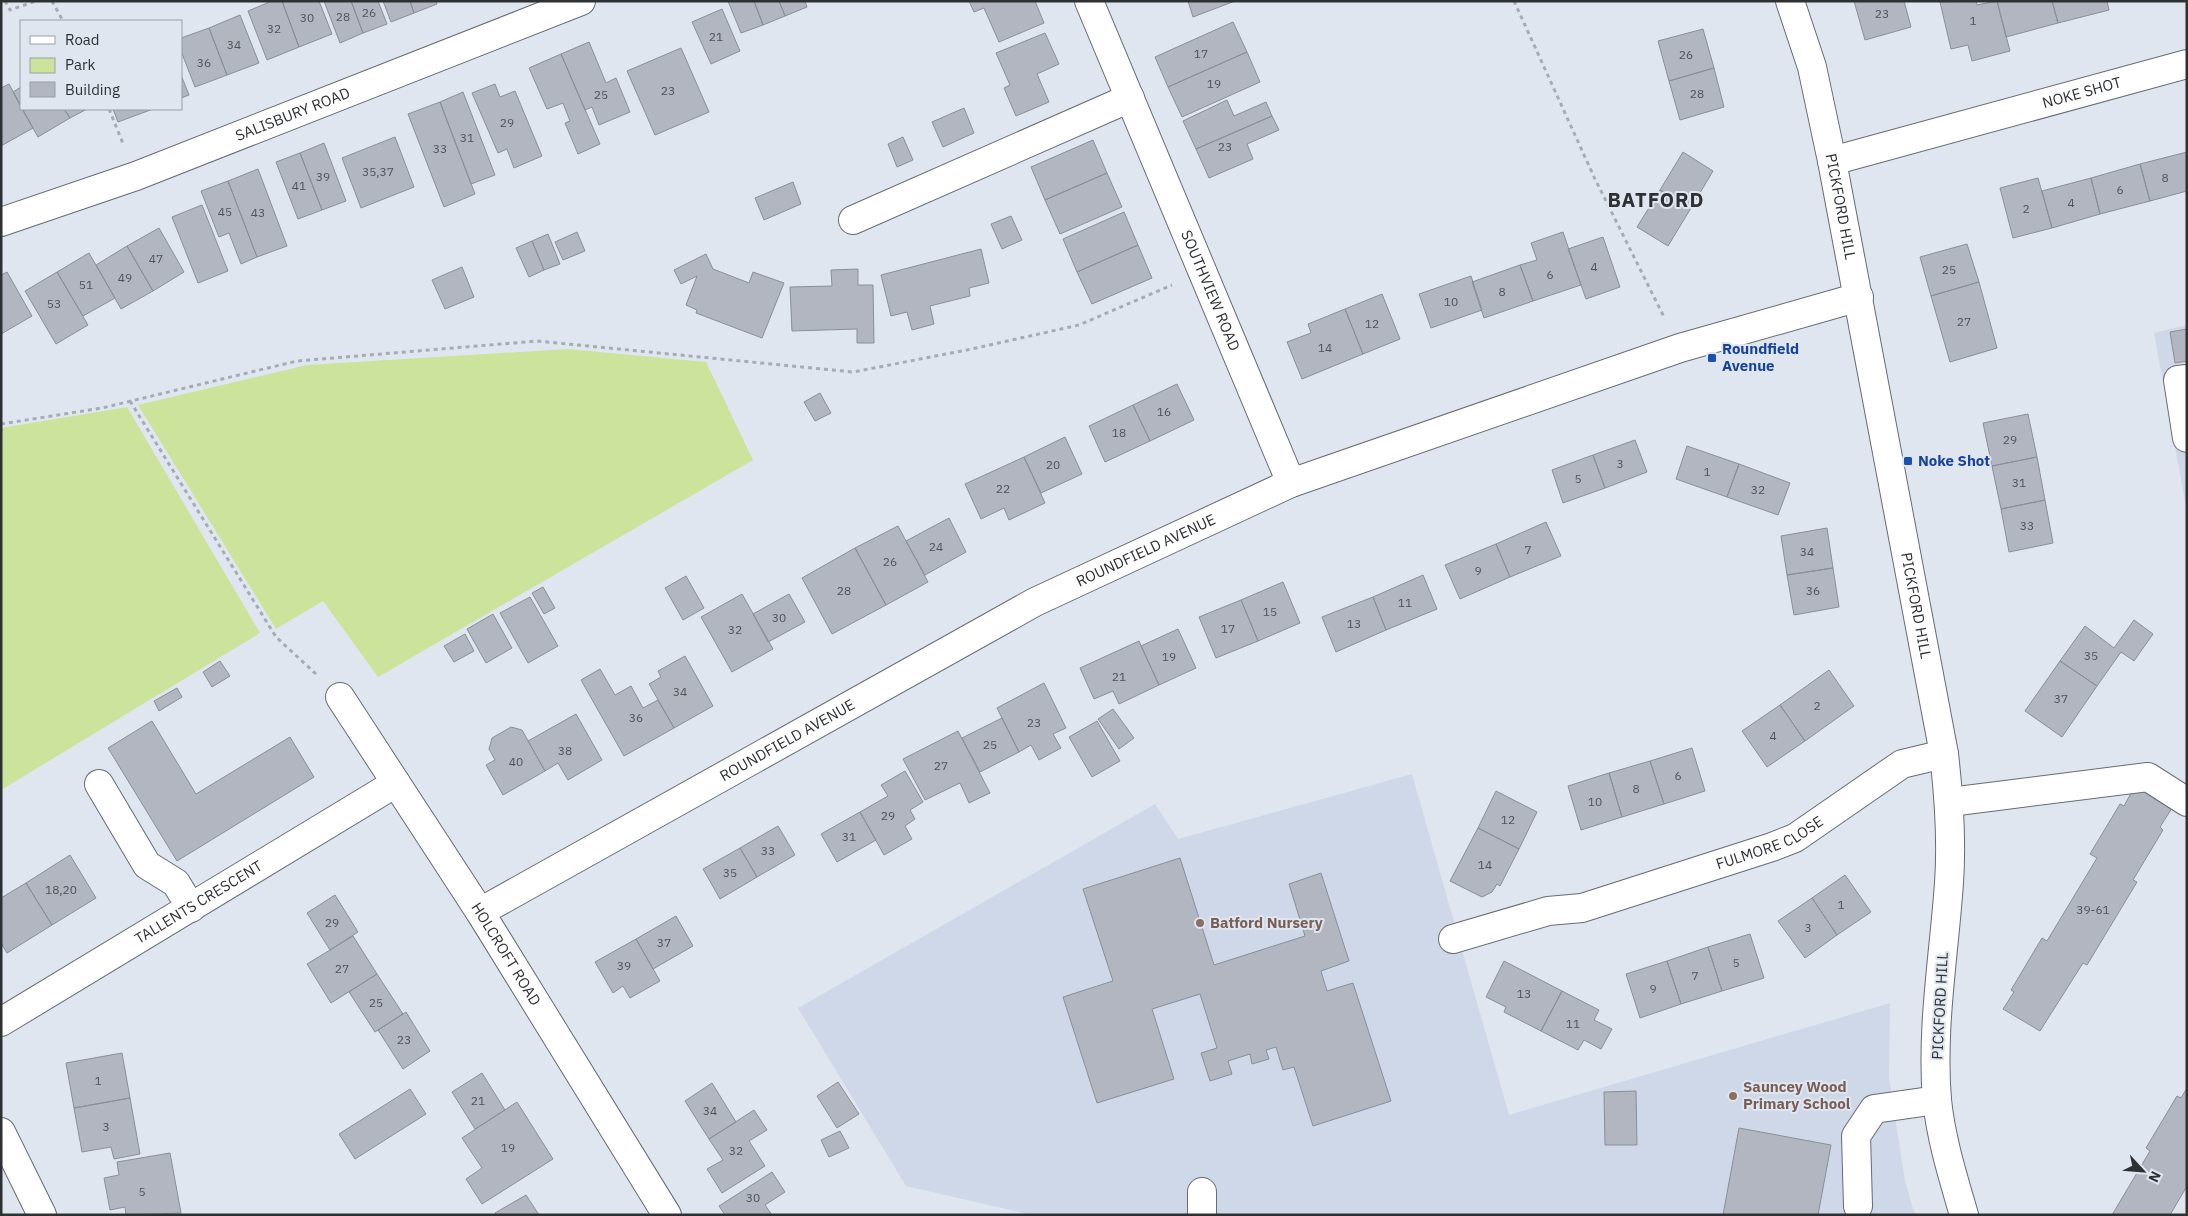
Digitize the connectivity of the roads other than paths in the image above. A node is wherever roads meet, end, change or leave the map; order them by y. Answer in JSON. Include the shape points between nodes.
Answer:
{"nodes":[{"id":1,"x":581,"y":1,"type":"edge"},
{"id":2,"x":1089,"y":1,"type":"edge"},
{"id":3,"x":1790,"y":1,"type":"edge"},
{"id":4,"x":2187,"y":64,"type":"edge"},
{"id":5,"x":1130,"y":98,"type":"junction"},
{"id":6,"x":1832,"y":161,"type":"junction"},
{"id":7,"x":853,"y":220,"type":"dead end"},
{"id":8,"x":1,"y":222,"type":"edge"},
{"id":9,"x":1859,"y":297,"type":"junction"},
{"id":10,"x":2187,"y":379,"type":"edge"},
{"id":11,"x":2187,"y":438,"type":"edge"},
{"id":12,"x":1291,"y":483,"type":"junction"},
{"id":13,"x":340,"y":697,"type":"road end"},
{"id":14,"x":1944,"y":754,"type":"junction"},
{"id":15,"x":396,"y":783,"type":"junction"},
{"id":16,"x":99,"y":784,"type":"dead end"},
{"id":17,"x":1950,"y":802,"type":"junction"},
{"id":18,"x":2187,"y":802,"type":"edge"},
{"id":19,"x":191,"y":908,"type":"junction"},
{"id":20,"x":480,"y":912,"type":"junction"},
{"id":21,"x":1453,"y":939,"type":"dead end"},
{"id":22,"x":1,"y":1022,"type":"edge"},
{"id":23,"x":1938,"y":1100,"type":"junction"},
{"id":24,"x":1,"y":1132,"type":"edge"},
{"id":25,"x":1858,"y":1206,"type":"dead end"},
{"id":26,"x":42,"y":1215,"type":"edge"},
{"id":27,"x":667,"y":1215,"type":"edge"},
{"id":28,"x":1964,"y":1215,"type":"edge"}],
"edges":[{"from":1,"to":8,"type":"street","name":"SALISBURY ROAD","via":[[136,176]]},
{"from":2,"to":5,"type":"street","name":"SOUTHVIEW ROAD"},
{"from":3,"to":6,"type":"street","name":"PICKFORD HILL","via":[[1812,67]]},
{"from":4,"to":6,"type":"street","name":"NOKE SHOT"},
{"from":5,"to":7,"type":"street"},
{"from":5,"to":12,"type":"street","name":"SOUTHVIEW ROAD"},
{"from":6,"to":9,"type":"street","name":"PICKFORD HILL"},
{"from":9,"to":12,"type":"street","name":"ROUNDFIELD AVENUE","via":[[1680,348]]},
{"from":9,"to":14,"type":"street","name":"PICKFORD HILL"},
{"from":10,"to":11,"type":"street","via":[[2178,380]]},
{"from":12,"to":20,"type":"street","name":"ROUNDFIELD AVENUE","via":[[1035,602]]},
{"from":13,"to":15,"type":"street","name":"HOLCROFT ROAD"},
{"from":14,"to":17,"type":"street","name":"PICKFORD HILL"},
{"from":14,"to":21,"type":"street","name":"FULMORE CLOSE","via":[[1902,764],[1795,838],[1772,847],[1582,908],[1548,911]]},
{"from":15,"to":19,"type":"street","name":"TALLENTS CRESCENT"},
{"from":15,"to":20,"type":"street","name":"HOLCROFT ROAD"},
{"from":16,"to":19,"type":"street","via":[[147,865],[176,883]]},
{"from":17,"to":18,"type":"street","via":[[2148,777]]},
{"from":17,"to":23,"type":"street","name":"PICKFORD HILL","via":[[1949,881],[1937,1018]]},
{"from":19,"to":22,"type":"street","name":"TALLENTS CRESCENT"},
{"from":20,"to":27,"type":"street","name":"HOLCROFT ROAD"},
{"from":23,"to":25,"type":"street","via":[[1874,1109],[1856,1136]]},
{"from":23,"to":28,"type":"street","name":"PICKFORD HILL","via":[[1948,1158]]},
{"from":24,"to":26,"type":"street"}]}
